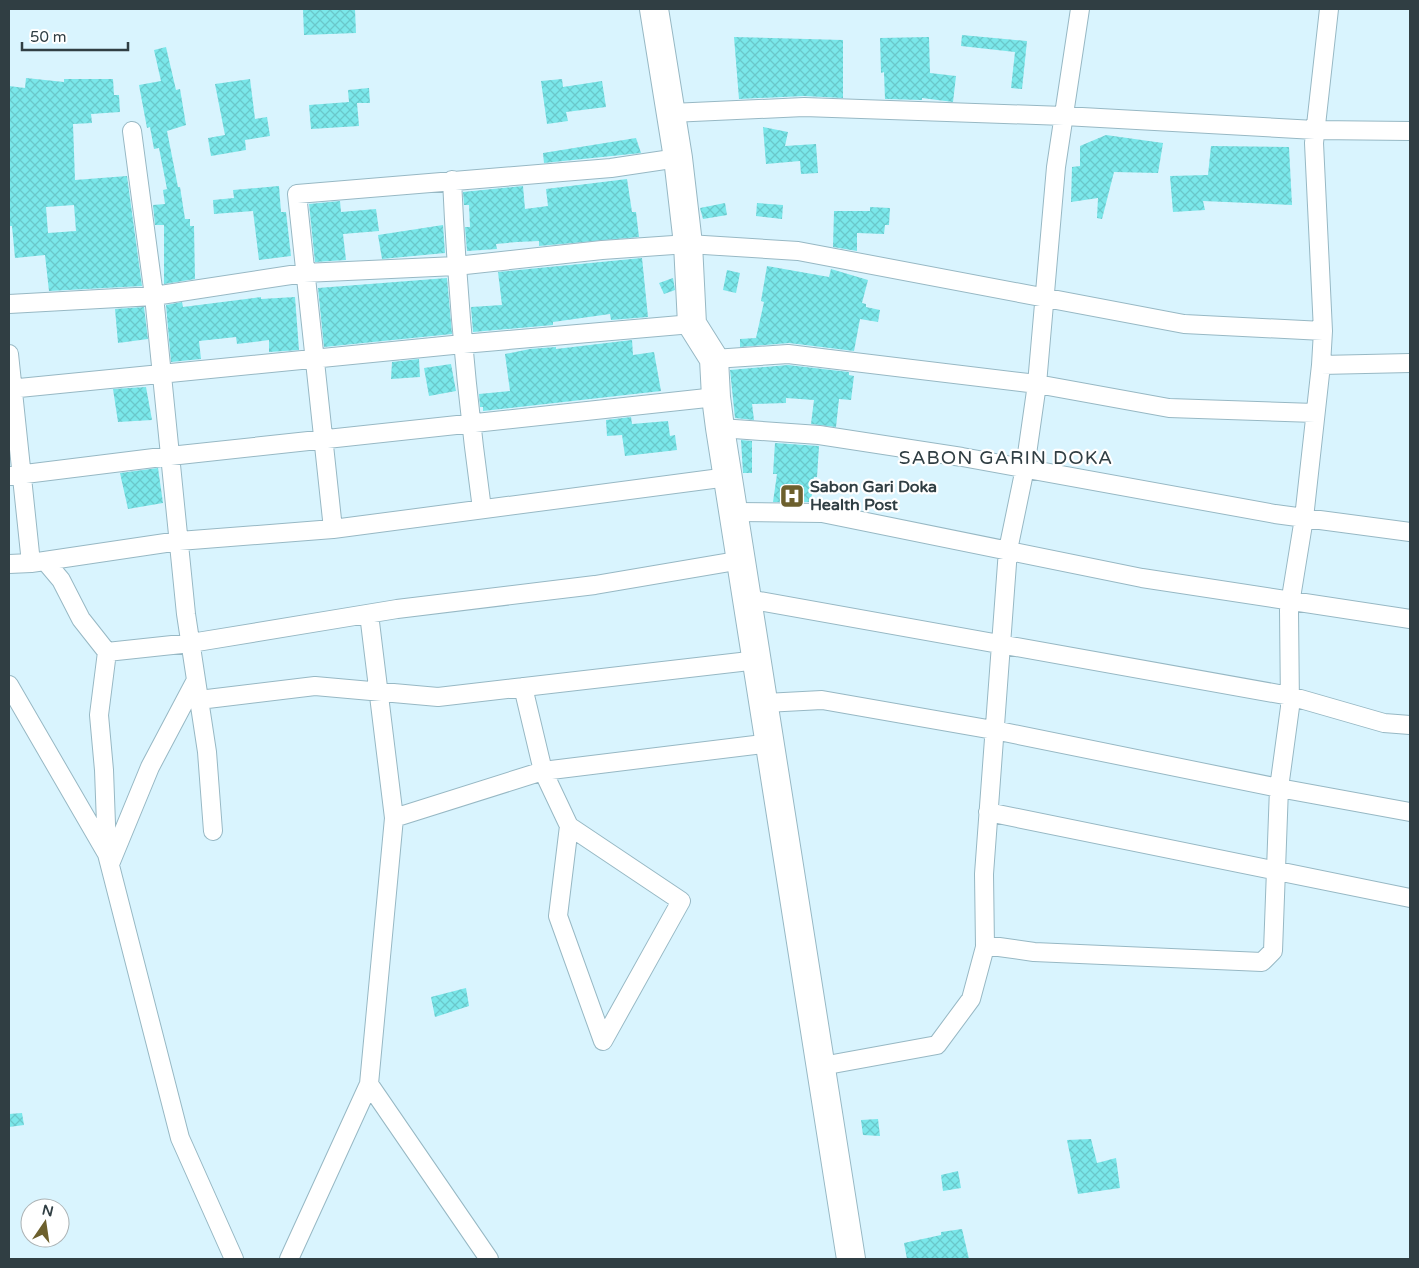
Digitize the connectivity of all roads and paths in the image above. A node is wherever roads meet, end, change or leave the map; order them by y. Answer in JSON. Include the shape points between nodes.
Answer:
{"nodes":[{"id":1,"x":654,"y":9,"type":"edge"},
{"id":2,"x":1080,"y":9,"type":"edge"},
{"id":3,"x":1329,"y":9,"type":"edge"},
{"id":4,"x":670,"y":113,"type":"junction"},
{"id":5,"x":1064,"y":116,"type":"junction"},
{"id":6,"x":132,"y":130,"type":"dead end"},
{"id":7,"x":1315,"y":130,"type":"junction"},
{"id":8,"x":1410,"y":131,"type":"edge"},
{"id":9,"x":678,"y":158,"type":"junction"},
{"id":10,"x":452,"y":180,"type":"junction"},
{"id":11,"x":688,"y":244,"type":"junction"},
{"id":12,"x":456,"y":266,"type":"junction"},
{"id":13,"x":304,"y":273,"type":"junction"},
{"id":14,"x":154,"y":296,"type":"junction"},
{"id":15,"x":1044,"y":298,"type":"junction"},
{"id":16,"x":9,"y":304,"type":"edge"},
{"id":17,"x":692,"y":324,"type":"junction"},
{"id":18,"x":1323,"y":331,"type":"junction"},
{"id":19,"x":463,"y":344,"type":"junction"},
{"id":20,"x":9,"y":354,"type":"edge"},
{"id":21,"x":314,"y":358,"type":"junction"},
{"id":22,"x":714,"y":359,"type":"junction"},
{"id":23,"x":1410,"y":363,"type":"edge"},
{"id":24,"x":1321,"y":365,"type":"junction"},
{"id":25,"x":161,"y":374,"type":"junction"},
{"id":26,"x":1037,"y":384,"type":"junction"},
{"id":27,"x":11,"y":389,"type":"edge"},
{"id":28,"x":716,"y":397,"type":"junction"},
{"id":29,"x":1315,"y":414,"type":"junction"},
{"id":30,"x":470,"y":425,"type":"junction"},
{"id":31,"x":720,"y":428,"type":"junction"},
{"id":32,"x":323,"y":439,"type":"junction"},
{"id":33,"x":170,"y":456,"type":"junction"},
{"id":34,"x":1025,"y":468,"type":"junction"},
{"id":35,"x":15,"y":475,"type":"edge"},
{"id":36,"x":728,"y":477,"type":"junction"},
{"id":37,"x":482,"y":510,"type":"junction"},
{"id":38,"x":734,"y":512,"type":"junction"},
{"id":39,"x":1304,"y":518,"type":"junction"},
{"id":40,"x":333,"y":528,"type":"junction"},
{"id":41,"x":1410,"y":532,"type":"edge"},
{"id":42,"x":179,"y":541,"type":"junction"},
{"id":43,"x":1008,"y":550,"type":"junction"},
{"id":44,"x":742,"y":560,"type":"junction"},
{"id":45,"x":38,"y":562,"type":"junction"},
{"id":46,"x":9,"y":564,"type":"edge"},
{"id":47,"x":748,"y":598,"type":"junction"},
{"id":48,"x":1290,"y":600,"type":"junction"},
{"id":49,"x":369,"y":614,"type":"junction"},
{"id":50,"x":1410,"y":619,"type":"edge"},
{"id":51,"x":190,"y":643,"type":"junction"},
{"id":52,"x":1001,"y":644,"type":"junction"},
{"id":53,"x":107,"y":652,"type":"junction"},
{"id":54,"x":758,"y":660,"type":"junction"},
{"id":55,"x":196,"y":680,"type":"junction"},
{"id":56,"x":9,"y":685,"type":"edge"},
{"id":57,"x":522,"y":687,"type":"junction"},
{"id":58,"x":380,"y":692,"type":"junction"},
{"id":59,"x":1290,"y":696,"type":"junction"},
{"id":60,"x":199,"y":700,"type":"junction"},
{"id":61,"x":765,"y":702,"type":"junction"},
{"id":62,"x":1410,"y":725,"type":"edge"},
{"id":63,"x":995,"y":731,"type":"junction"},
{"id":64,"x":771,"y":743,"type":"junction"},
{"id":65,"x":543,"y":771,"type":"junction"},
{"id":66,"x":1279,"y":788,"type":"junction"},
{"id":67,"x":988,"y":812,"type":"junction"},
{"id":68,"x":1410,"y":812,"type":"edge"},
{"id":69,"x":394,"y":818,"type":"junction"},
{"id":70,"x":569,"y":826,"type":"junction"},
{"id":71,"x":213,"y":832,"type":"dead end"},
{"id":72,"x":108,"y":859,"type":"junction"},
{"id":73,"x":1277,"y":871,"type":"junction"},
{"id":74,"x":1410,"y":898,"type":"edge"},
{"id":75,"x":985,"y":947,"type":"junction"},
{"id":76,"x":822,"y":1066,"type":"junction"},
{"id":77,"x":369,"y":1084,"type":"junction"},
{"id":78,"x":234,"y":1259,"type":"edge"},
{"id":79,"x":289,"y":1259,"type":"edge"},
{"id":80,"x":489,"y":1259,"type":"edge"},
{"id":81,"x":852,"y":1259,"type":"edge"}],
"edges":[{"from":1,"to":4,"type":"highway"},
{"from":2,"to":5,"type":"street"},
{"from":3,"to":7,"type":"street"},
{"from":4,"to":5,"type":"street","via":[[804,107]]},
{"from":4,"to":9,"type":"highway"},
{"from":5,"to":7,"type":"street"},
{"from":5,"to":15,"type":"street"},
{"from":6,"to":14,"type":"street"},
{"from":7,"to":8,"type":"street"},
{"from":7,"to":18,"type":"street"},
{"from":9,"to":10,"type":"street","via":[[611,168]]},
{"from":9,"to":11,"type":"highway"},
{"from":10,"to":12,"type":"street"},
{"from":10,"to":13,"type":"street","via":[[297,194]]},
{"from":11,"to":12,"type":"street"},
{"from":11,"to":15,"type":"street","via":[[798,251]]},
{"from":11,"to":17,"type":"highway"},
{"from":12,"to":13,"type":"street"},
{"from":12,"to":19,"type":"street"},
{"from":13,"to":14,"type":"street"},
{"from":13,"to":21,"type":"street"},
{"from":14,"to":16,"type":"street"},
{"from":14,"to":25,"type":"street"},
{"from":15,"to":18,"type":"street","via":[[1184,324]]},
{"from":15,"to":26,"type":"street"},
{"from":17,"to":19,"type":"street"},
{"from":17,"to":22,"type":"highway"},
{"from":18,"to":24,"type":"street"},
{"from":19,"to":21,"type":"street"},
{"from":19,"to":30,"type":"street"},
{"from":20,"to":27,"type":"street"},
{"from":21,"to":25,"type":"street"},
{"from":21,"to":32,"type":"street"},
{"from":22,"to":26,"type":"street","via":[[788,354]]},
{"from":22,"to":28,"type":"highway"},
{"from":23,"to":24,"type":"street"},
{"from":24,"to":29,"type":"street"},
{"from":25,"to":27,"type":"street"},
{"from":25,"to":33,"type":"street"},
{"from":26,"to":29,"type":"street","via":[[1169,408]]},
{"from":26,"to":34,"type":"street"},
{"from":27,"to":35,"type":"street"},
{"from":28,"to":30,"type":"street"},
{"from":28,"to":31,"type":"highway"},
{"from":29,"to":39,"type":"street"},
{"from":30,"to":32,"type":"street"},
{"from":30,"to":37,"type":"street"},
{"from":31,"to":34,"type":"street","via":[[819,435]]},
{"from":31,"to":36,"type":"highway"},
{"from":32,"to":33,"type":"street"},
{"from":32,"to":40,"type":"street"},
{"from":33,"to":35,"type":"street"},
{"from":33,"to":42,"type":"street"},
{"from":34,"to":39,"type":"street"},
{"from":34,"to":43,"type":"street"},
{"from":35,"to":45,"type":"street"},
{"from":36,"to":37,"type":"street"},
{"from":36,"to":38,"type":"highway"},
{"from":37,"to":40,"type":"street"},
{"from":38,"to":43,"type":"street","via":[[822,513]]},
{"from":38,"to":44,"type":"highway"},
{"from":39,"to":41,"type":"street"},
{"from":39,"to":48,"type":"street"},
{"from":40,"to":42,"type":"street"},
{"from":42,"to":45,"type":"street"},
{"from":42,"to":51,"type":"street"},
{"from":43,"to":48,"type":"street","via":[[1142,578]]},
{"from":43,"to":52,"type":"street"},
{"from":44,"to":47,"type":"highway"},
{"from":44,"to":49,"type":"street","via":[[594,586]]},
{"from":45,"to":46,"type":"street"},
{"from":45,"to":53,"type":"street","via":[[61,580],[81,619]]},
{"from":47,"to":52,"type":"street"},
{"from":47,"to":54,"type":"highway"},
{"from":48,"to":50,"type":"street"},
{"from":48,"to":59,"type":"street"},
{"from":49,"to":51,"type":"street"},
{"from":49,"to":58,"type":"street"},
{"from":51,"to":53,"type":"street"},
{"from":51,"to":55,"type":"street"},
{"from":52,"to":59,"type":"street"},
{"from":52,"to":63,"type":"street"},
{"from":53,"to":72,"type":"street","via":[[99,715]]},
{"from":54,"to":57,"type":"street"},
{"from":54,"to":61,"type":"highway"},
{"from":55,"to":60,"type":"street"},
{"from":55,"to":72,"type":"street","via":[[150,767]]},
{"from":56,"to":72,"type":"street"},
{"from":57,"to":58,"type":"street","via":[[438,697]]},
{"from":57,"to":65,"type":"street"},
{"from":58,"to":60,"type":"street","via":[[315,686]]},
{"from":58,"to":69,"type":"street"},
{"from":59,"to":62,"type":"street","via":[[1384,723]]},
{"from":59,"to":66,"type":"street"},
{"from":60,"to":71,"type":"street"},
{"from":61,"to":63,"type":"street","via":[[822,700]]},
{"from":61,"to":64,"type":"highway"},
{"from":63,"to":66,"type":"street"},
{"from":63,"to":67,"type":"street"},
{"from":64,"to":65,"type":"street"},
{"from":64,"to":76,"type":"highway"},
{"from":65,"to":69,"type":"street"},
{"from":65,"to":70,"type":"street"},
{"from":66,"to":68,"type":"street"},
{"from":66,"to":73,"type":"street"},
{"from":67,"to":73,"type":"street"},
{"from":67,"to":75,"type":"street","via":[[984,874]]},
{"from":69,"to":77,"type":"street"},
{"from":70,"to":70,"type":"street","via":[[680,901],[603,1041],[558,916]]},
{"from":72,"to":78,"type":"street","via":[[180,1138]]},
{"from":73,"to":74,"type":"street"},
{"from":73,"to":75,"type":"street","via":[[1273,952],[1262,962]]},
{"from":75,"to":76,"type":"street","via":[[971,999],[937,1046]]},
{"from":76,"to":81,"type":"highway"},
{"from":77,"to":79,"type":"street"},
{"from":77,"to":80,"type":"street"}]}
